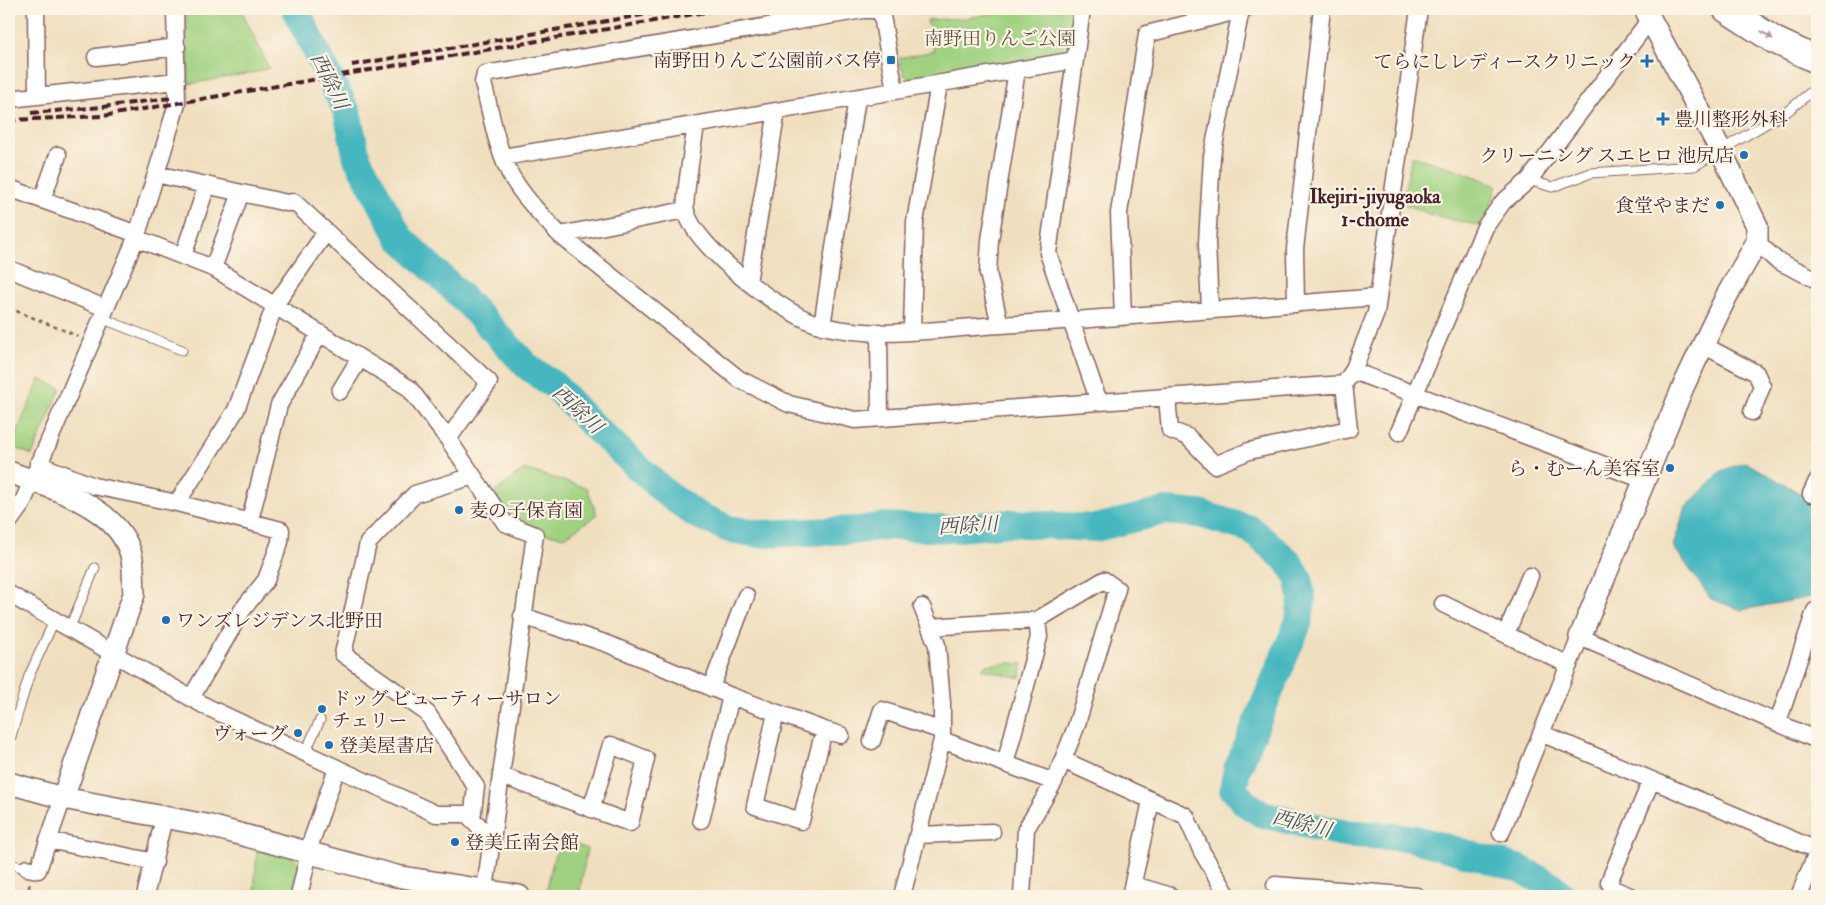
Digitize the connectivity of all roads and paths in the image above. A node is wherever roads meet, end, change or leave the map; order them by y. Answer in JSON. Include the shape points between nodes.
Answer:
{"nodes":[{"id":1,"x":36,"y":9,"type":"edge"},
{"id":2,"x":175,"y":9,"type":"edge"},
{"id":3,"x":1082,"y":9,"type":"edge"},
{"id":4,"x":1243,"y":9,"type":"edge"},
{"id":5,"x":1322,"y":9,"type":"edge"},
{"id":6,"x":1419,"y":9,"type":"edge"},
{"id":7,"x":1726,"y":9,"type":"edge"},
{"id":8,"x":1648,"y":13,"type":"edge"},
{"id":9,"x":177,"y":47,"type":"junction"},
{"id":10,"x":96,"y":56,"type":"dead end"},
{"id":11,"x":1075,"y":60,"type":"junction"},
{"id":12,"x":1817,"y":60,"type":"edge"},
{"id":13,"x":1017,"y":70,"type":"junction"},
{"id":14,"x":177,"y":81,"type":"junction"},
{"id":15,"x":939,"y":84,"type":"junction"},
{"id":16,"x":1817,"y":87,"type":"edge"},
{"id":17,"x":895,"y":92,"type":"junction"},
{"id":18,"x":37,"y":96,"type":"junction"},
{"id":19,"x":9,"y":98,"type":"edge"},
{"id":20,"x":857,"y":98,"type":"junction"},
{"id":21,"x":777,"y":111,"type":"junction"},
{"id":22,"x":696,"y":125,"type":"junction"},
{"id":23,"x":1721,"y":151,"type":"junction"},
{"id":24,"x":58,"y":155,"type":"dead end"},
{"id":25,"x":503,"y":157,"type":"junction"},
{"id":26,"x":156,"y":174,"type":"junction"},
{"id":27,"x":1530,"y":180,"type":"junction"},
{"id":28,"x":208,"y":185,"type":"junction"},
{"id":29,"x":9,"y":188,"type":"edge"},
{"id":30,"x":241,"y":193,"type":"junction"},
{"id":31,"x":42,"y":200,"type":"junction"},
{"id":32,"x":685,"y":210,"type":"junction"},
{"id":33,"x":326,"y":232,"type":"junction"},
{"id":34,"x":560,"y":234,"type":"junction"},
{"id":35,"x":136,"y":236,"type":"junction"},
{"id":36,"x":1757,"y":242,"type":"junction"},
{"id":37,"x":183,"y":256,"type":"junction"},
{"id":38,"x":213,"y":268,"type":"junction"},
{"id":39,"x":9,"y":269,"type":"edge"},
{"id":40,"x":1817,"y":280,"type":"edge"},
{"id":41,"x":748,"y":282,"type":"junction"},
{"id":42,"x":1378,"y":297,"type":"junction"},
{"id":43,"x":1296,"y":304,"type":"junction"},
{"id":44,"x":275,"y":305,"type":"junction"},
{"id":45,"x":9,"y":308,"type":"edge"},
{"id":46,"x":1210,"y":310,"type":"junction"},
{"id":47,"x":103,"y":313,"type":"junction"},
{"id":48,"x":1123,"y":317,"type":"junction"},
{"id":49,"x":1072,"y":321,"type":"junction"},
{"id":50,"x":1000,"y":325,"type":"junction"},
{"id":51,"x":822,"y":326,"type":"junction"},
{"id":52,"x":912,"y":330,"type":"junction"},
{"id":53,"x":879,"y":332,"type":"junction"},
{"id":54,"x":320,"y":333,"type":"junction"},
{"id":55,"x":91,"y":341,"type":"junction"},
{"id":56,"x":1703,"y":345,"type":"junction"},
{"id":57,"x":182,"y":350,"type":"dead end"},
{"id":58,"x":360,"y":358,"type":"junction"},
{"id":59,"x":1349,"y":377,"type":"junction"},
{"id":60,"x":340,"y":391,"type":"dead end"},
{"id":61,"x":1417,"y":393,"type":"junction"},
{"id":62,"x":1167,"y":397,"type":"junction"},
{"id":63,"x":1099,"y":402,"type":"junction"},
{"id":64,"x":1752,"y":412,"type":"dead end"},
{"id":65,"x":880,"y":418,"type":"junction"},
{"id":66,"x":1400,"y":432,"type":"dead end"},
{"id":67,"x":448,"y":439,"type":"junction"},
{"id":68,"x":9,"y":472,"type":"edge"},
{"id":69,"x":34,"y":472,"type":"junction"},
{"id":70,"x":473,"y":476,"type":"junction"},
{"id":71,"x":1644,"y":480,"type":"junction"},
{"id":72,"x":177,"y":503,"type":"junction"},
{"id":73,"x":250,"y":520,"type":"junction"},
{"id":74,"x":9,"y":522,"type":"edge"},
{"id":75,"x":94,"y":568,"type":"dead end"},
{"id":76,"x":1530,"y":576,"type":"dead end"},
{"id":77,"x":9,"y":594,"type":"edge"},
{"id":78,"x":746,"y":596,"type":"dead end"},
{"id":79,"x":1444,"y":604,"type":"dead end"},
{"id":80,"x":922,"y":607,"type":"dead end"},
{"id":81,"x":1815,"y":611,"type":"dead end"},
{"id":82,"x":522,"y":616,"type":"junction"},
{"id":83,"x":55,"y":619,"type":"junction"},
{"id":84,"x":1037,"y":620,"type":"junction"},
{"id":85,"x":930,"y":627,"type":"junction"},
{"id":86,"x":70,"y":628,"type":"junction"},
{"id":87,"x":1506,"y":634,"type":"junction"},
{"id":88,"x":1580,"y":637,"type":"junction"},
{"id":89,"x":114,"y":654,"type":"junction"},
{"id":90,"x":1569,"y":665,"type":"junction"},
{"id":91,"x":711,"y":688,"type":"junction"},
{"id":92,"x":731,"y":696,"type":"junction"},
{"id":93,"x":191,"y":698,"type":"junction"},
{"id":94,"x":776,"y":713,"type":"junction"},
{"id":95,"x":320,"y":720,"type":"dead end"},
{"id":96,"x":1778,"y":722,"type":"junction"},
{"id":97,"x":824,"y":730,"type":"junction"},
{"id":98,"x":1543,"y":734,"type":"junction"},
{"id":99,"x":842,"y":735,"type":"dead end"},
{"id":100,"x":942,"y":736,"type":"junction"},
{"id":101,"x":872,"y":740,"type":"dead end"},
{"id":102,"x":1817,"y":740,"type":"edge"},
{"id":103,"x":9,"y":743,"type":"edge"},
{"id":104,"x":305,"y":753,"type":"junction"},
{"id":105,"x":1063,"y":760,"type":"junction"},
{"id":106,"x":1005,"y":764,"type":"junction"},
{"id":107,"x":337,"y":768,"type":"junction"},
{"id":108,"x":502,"y":776,"type":"junction"},
{"id":109,"x":1651,"y":781,"type":"junction"},
{"id":110,"x":1054,"y":782,"type":"junction"},
{"id":111,"x":9,"y":783,"type":"edge"},
{"id":112,"x":63,"y":798,"type":"junction"},
{"id":113,"x":1151,"y":801,"type":"junction"},
{"id":114,"x":591,"y":809,"type":"junction"},
{"id":115,"x":164,"y":818,"type":"junction"},
{"id":116,"x":472,"y":819,"type":"junction"},
{"id":117,"x":701,"y":820,"type":"dead end"},
{"id":118,"x":992,"y":832,"type":"dead end"},
{"id":119,"x":1501,"y":833,"type":"dead end"},
{"id":120,"x":918,"y":834,"type":"junction"},
{"id":121,"x":48,"y":840,"type":"junction"},
{"id":122,"x":493,"y":840,"type":"junction"},
{"id":123,"x":1817,"y":851,"type":"edge"},
{"id":124,"x":308,"y":854,"type":"junction"},
{"id":125,"x":155,"y":862,"type":"junction"},
{"id":126,"x":9,"y":864,"type":"edge"},
{"id":127,"x":26,"y":868,"type":"joint"},
{"id":128,"x":1275,"y":885,"type":"dead end"},
{"id":129,"x":1132,"y":890,"type":"edge"},
{"id":130,"x":485,"y":893,"type":"edge"},
{"id":131,"x":145,"y":896,"type":"edge"},
{"id":132,"x":300,"y":896,"type":"edge"},
{"id":133,"x":519,"y":896,"type":"edge"},
{"id":134,"x":902,"y":896,"type":"edge"},
{"id":135,"x":1022,"y":896,"type":"edge"},
{"id":136,"x":1171,"y":896,"type":"edge"},
{"id":137,"x":1228,"y":896,"type":"edge"},
{"id":138,"x":1417,"y":896,"type":"edge"},
{"id":139,"x":1630,"y":896,"type":"edge"},
{"id":140,"x":1799,"y":896,"type":"edge"}],
"edges":[{"from":1,"to":18,"type":"street"},
{"from":2,"to":9,"type":"street"},
{"from":3,"to":11,"type":"street"},
{"from":4,"to":46,"type":"street","via":[[1212,156],[1207,242]]},
{"from":4,"to":48,"type":"street","via":[[1147,34],[1120,212]]},
{"from":5,"to":43,"type":"street","via":[[1295,249]]},
{"from":6,"to":42,"type":"street"},
{"from":7,"to":12,"type":"main road","one_way":true,"via":[[1774,40]]},
{"from":8,"to":23,"type":"street"},
{"from":8,"to":27,"type":"street"},
{"from":9,"to":10,"type":"street"},
{"from":9,"to":14,"type":"street"},
{"from":11,"to":13,"type":"street"},
{"from":11,"to":49,"type":"street","via":[[1048,253]]},
{"from":13,"to":15,"type":"street"},
{"from":13,"to":50,"type":"street","via":[[990,240],[988,273]]},
{"from":14,"to":18,"type":"street"},
{"from":14,"to":26,"type":"street","via":[[177,104]]},
{"from":15,"to":17,"type":"street"},
{"from":15,"to":52,"type":"street","via":[[915,222]]},
{"from":16,"to":23,"type":"lane","via":[[1789,110]]},
{"from":17,"to":20,"type":"street"},
{"from":17,"to":25,"type":"street","via":[[881,10],[863,10],[485,74],[483,83]]},
{"from":18,"to":19,"type":"street"},
{"from":20,"to":21,"type":"street"},
{"from":20,"to":51,"type":"street"},
{"from":21,"to":22,"type":"street"},
{"from":21,"to":41,"type":"street"},
{"from":22,"to":25,"type":"street"},
{"from":22,"to":32,"type":"street"},
{"from":23,"to":27,"type":"lane","via":[[1694,166],[1591,174],[1552,187]]},
{"from":23,"to":36,"type":"street","via":[[1757,226]]},
{"from":24,"to":31,"type":"street"},
{"from":25,"to":34,"type":"street","via":[[512,178],[534,209]]},
{"from":26,"to":28,"type":"street"},
{"from":26,"to":35,"type":"street"},
{"from":27,"to":61,"type":"street","via":[[1503,202],[1485,228]]},
{"from":28,"to":30,"type":"street"},
{"from":28,"to":37,"type":"street"},
{"from":29,"to":31,"type":"street"},
{"from":30,"to":33,"type":"street","via":[[294,202]]},
{"from":30,"to":38,"type":"street"},
{"from":31,"to":35,"type":"street"},
{"from":32,"to":34,"type":"street"},
{"from":32,"to":41,"type":"street","via":[[708,248]]},
{"from":33,"to":44,"type":"street"},
{"from":33,"to":67,"type":"street","via":[[489,382]]},
{"from":34,"to":65,"type":"street","via":[[739,380],[789,404],[855,420]]},
{"from":35,"to":37,"type":"street"},
{"from":35,"to":47,"type":"street"},
{"from":36,"to":40,"type":"street","via":[[1776,260]]},
{"from":36,"to":56,"type":"street"},
{"from":37,"to":38,"type":"street"},
{"from":38,"to":44,"type":"street"},
{"from":39,"to":47,"type":"street"},
{"from":41,"to":51,"type":"street","via":[[792,312]]},
{"from":42,"to":43,"type":"street"},
{"from":42,"to":59,"type":"street","via":[[1376,313]]},
{"from":43,"to":46,"type":"street"},
{"from":44,"to":54,"type":"street"},
{"from":44,"to":72,"type":"street","via":[[236,410]]},
{"from":45,"to":55,"type":"path"},
{"from":46,"to":48,"type":"street"},
{"from":47,"to":55,"type":"street"},
{"from":47,"to":57,"type":"lane"},
{"from":48,"to":49,"type":"street"},
{"from":49,"to":50,"type":"street"},
{"from":49,"to":63,"type":"street"},
{"from":50,"to":52,"type":"street"},
{"from":51,"to":53,"type":"street"},
{"from":52,"to":53,"type":"street"},
{"from":53,"to":65,"type":"street"},
{"from":54,"to":58,"type":"street"},
{"from":54,"to":73,"type":"street","via":[[279,405]]},
{"from":55,"to":69,"type":"street"},
{"from":56,"to":64,"type":"street","via":[[1756,373],[1762,386]]},
{"from":56,"to":71,"type":"street"},
{"from":58,"to":60,"type":"street"},
{"from":58,"to":67,"type":"street","via":[[409,388]]},
{"from":59,"to":61,"type":"street"},
{"from":59,"to":62,"type":"street"},
{"from":59,"to":62,"type":"street","via":[[1349,429],[1249,451],[1215,466],[1188,437],[1170,430]]},
{"from":61,"to":66,"type":"street"},
{"from":61,"to":71,"type":"street"},
{"from":62,"to":63,"type":"street"},
{"from":63,"to":65,"type":"street"},
{"from":67,"to":70,"type":"street"},
{"from":68,"to":69,"type":"street"},
{"from":69,"to":72,"type":"street"},
{"from":69,"to":74,"type":"street","via":[[22,504]]},
{"from":69,"to":89,"type":"street","via":[[96,508],[124,541],[131,558],[134,594]]},
{"from":70,"to":82,"type":"street","via":[[505,523],[535,535]]},
{"from":70,"to":116,"type":"street","via":[[415,494],[368,543],[343,654],[427,713],[476,787]]},
{"from":71,"to":88,"type":"street"},
{"from":72,"to":73,"type":"street"},
{"from":73,"to":93,"type":"street","via":[[281,530],[280,542],[266,580],[243,609]]},
{"from":75,"to":86,"type":"lane"},
{"from":76,"to":87,"type":"street"},
{"from":77,"to":83,"type":"street"},
{"from":78,"to":91,"type":"street"},
{"from":79,"to":87,"type":"street"},
{"from":80,"to":85,"type":"street"},
{"from":81,"to":96,"type":"street"},
{"from":82,"to":91,"type":"street","via":[[608,644]]},
{"from":82,"to":108,"type":"street"},
{"from":83,"to":86,"type":"street"},
{"from":83,"to":103,"type":"lane","via":[[29,676]]},
{"from":84,"to":85,"type":"street"},
{"from":84,"to":105,"type":"street","via":[[1104,580],[1117,589]]},
{"from":84,"to":106,"type":"street","via":[[1038,637]]},
{"from":85,"to":100,"type":"street","via":[[937,645]]},
{"from":86,"to":89,"type":"street"},
{"from":87,"to":90,"type":"street"},
{"from":88,"to":90,"type":"street"},
{"from":88,"to":96,"type":"street"},
{"from":89,"to":93,"type":"street"},
{"from":89,"to":112,"type":"street"},
{"from":90,"to":98,"type":"street"},
{"from":91,"to":92,"type":"street"},
{"from":92,"to":94,"type":"street"},
{"from":92,"to":117,"type":"street"},
{"from":93,"to":104,"type":"street"},
{"from":94,"to":97,"type":"street"},
{"from":94,"to":97,"type":"street","via":[[755,806],[801,821]]},
{"from":95,"to":104,"type":"lane"},
{"from":96,"to":102,"type":"street"},
{"from":97,"to":99,"type":"street"},
{"from":98,"to":109,"type":"street"},
{"from":98,"to":119,"type":"street"},
{"from":100,"to":101,"type":"street","via":[[882,710]]},
{"from":100,"to":106,"type":"street"},
{"from":100,"to":120,"type":"street"},
{"from":104,"to":107,"type":"street"},
{"from":105,"to":110,"type":"street"},
{"from":105,"to":113,"type":"street"},
{"from":106,"to":110,"type":"street"},
{"from":107,"to":116,"type":"street","via":[[436,814],[468,814]]},
{"from":107,"to":124,"type":"street"},
{"from":108,"to":114,"type":"street"},
{"from":108,"to":122,"type":"street"},
{"from":109,"to":123,"type":"street"},
{"from":109,"to":139,"type":"street","via":[[1609,882],[1613,889]]},
{"from":110,"to":135,"type":"street","via":[[1026,829]]},
{"from":111,"to":112,"type":"street"},
{"from":112,"to":115,"type":"street"},
{"from":112,"to":121,"type":"street"},
{"from":113,"to":129,"type":"street"},
{"from":113,"to":137,"type":"street","via":[[1186,816],[1202,852]]},
{"from":114,"to":114,"type":"street","via":[[611,745],[646,759],[630,823]]},
{"from":115,"to":124,"type":"street","via":[[206,825]]},
{"from":115,"to":125,"type":"street"},
{"from":116,"to":122,"type":"street"},
{"from":118,"to":120,"type":"street"},
{"from":120,"to":134,"type":"street"},
{"from":121,"to":125,"type":"street"},
{"from":121,"to":127,"type":"street","via":[[38,870]]},
{"from":122,"to":130,"type":"street"},
{"from":123,"to":140,"type":"street"},
{"from":124,"to":130,"type":"street","via":[[396,876]]},
{"from":124,"to":132,"type":"street"},
{"from":125,"to":131,"type":"street"},
{"from":126,"to":127,"type":"lane"},
{"from":128,"to":138,"type":"street"},
{"from":129,"to":136,"type":"street"},
{"from":130,"to":133,"type":"street"}]}
